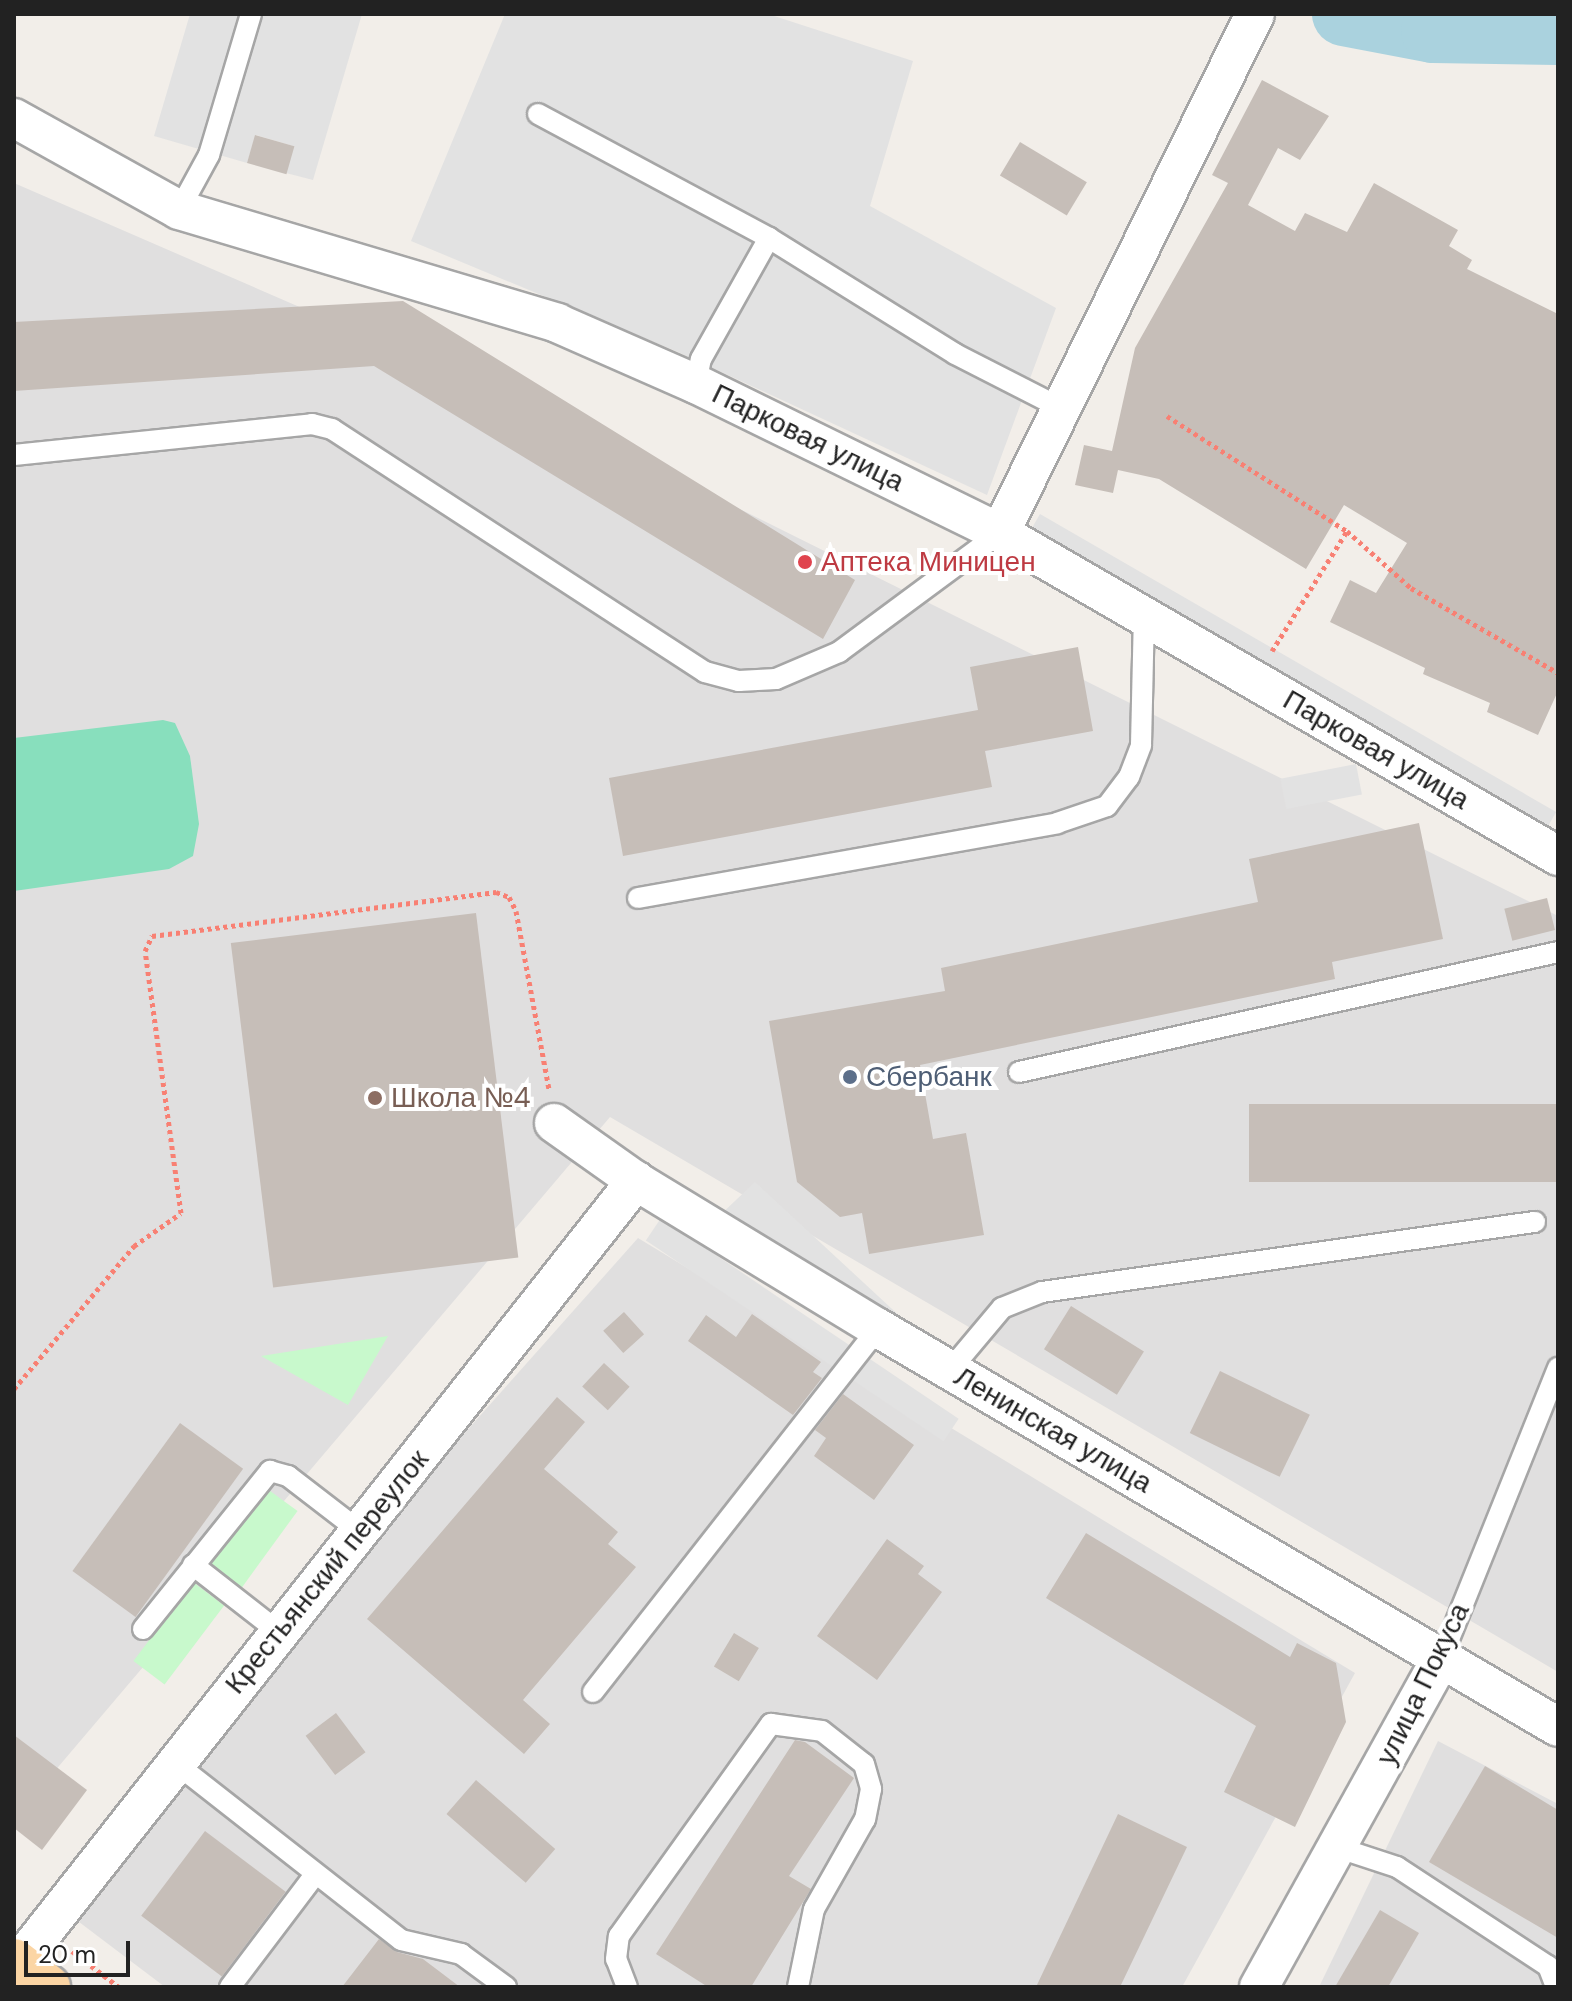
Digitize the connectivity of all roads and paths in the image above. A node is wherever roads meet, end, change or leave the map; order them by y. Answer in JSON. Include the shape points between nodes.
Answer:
{"nodes":[{"id":1,"x":251,"y":14,"type":"edge"},
{"id":2,"x":1255,"y":14,"type":"edge"},
{"id":3,"x":538,"y":114,"type":"dead end"},
{"id":4,"x":14,"y":118,"type":"edge"},
{"id":5,"x":179,"y":210,"type":"junction"},
{"id":6,"x":769,"y":238,"type":"junction"},
{"id":7,"x":696,"y":384,"type":"junction"},
{"id":8,"x":1061,"y":408,"type":"junction"},
{"id":9,"x":1167,"y":416,"type":"dead end"},
{"id":10,"x":14,"y":455,"type":"edge"},
{"id":11,"x":1347,"y":531,"type":"junction"},
{"id":12,"x":1000,"y":533,"type":"junction"},
{"id":13,"x":1144,"y":614,"type":"junction"},
{"id":14,"x":1558,"y":673,"type":"edge"},
{"id":15,"x":1253,"y":678,"type":"junction"},
{"id":16,"x":1558,"y":856,"type":"edge"},
{"id":17,"x":638,"y":898,"type":"dead end"},
{"id":18,"x":1558,"y":952,"type":"edge"},
{"id":19,"x":1019,"y":1072,"type":"dead end"},
{"id":20,"x":554,"y":1123,"type":"joint"},
{"id":21,"x":636,"y":1181,"type":"junction"},
{"id":22,"x":1535,"y":1222,"type":"dead end"},
{"id":23,"x":878,"y":1328,"type":"junction"},
{"id":24,"x":1558,"y":1368,"type":"edge"},
{"id":25,"x":950,"y":1370,"type":"junction"},
{"id":26,"x":14,"y":1389,"type":"edge"},
{"id":27,"x":362,"y":1533,"type":"junction"},
{"id":28,"x":193,"y":1565,"type":"junction"},
{"id":29,"x":143,"y":1629,"type":"dead end"},
{"id":30,"x":280,"y":1633,"type":"junction"},
{"id":31,"x":1441,"y":1659,"type":"junction"},
{"id":32,"x":593,"y":1692,"type":"dead end"},
{"id":33,"x":1558,"y":1727,"type":"edge"},
{"id":34,"x":174,"y":1762,"type":"junction"},
{"id":35,"x":1339,"y":1848,"type":"junction"},
{"id":36,"x":314,"y":1876,"type":"junction"},
{"id":37,"x":27,"y":1971,"type":"edge"},
{"id":38,"x":230,"y":1987,"type":"edge"},
{"id":39,"x":506,"y":1987,"type":"edge"},
{"id":40,"x":627,"y":1987,"type":"edge"},
{"id":41,"x":798,"y":1987,"type":"edge"},
{"id":42,"x":1259,"y":1987,"type":"edge"},
{"id":43,"x":1556,"y":1987,"type":"edge"}],
"edges":[{"from":1,"to":5,"type":"lane","via":[[209,155]]},
{"from":2,"to":8,"type":"street"},
{"from":3,"to":6,"type":"lane"},
{"from":4,"to":5,"type":"street","name":"Парковая улица"},
{"from":5,"to":7,"type":"street","name":"Парковая улица","via":[[557,323]]},
{"from":6,"to":7,"type":"lane","via":[[701,359]]},
{"from":6,"to":8,"type":"lane","via":[[955,354]]},
{"from":7,"to":12,"type":"street","name":"Парковая улица"},
{"from":8,"to":12,"type":"street"},
{"from":9,"to":11,"type":"path"},
{"from":10,"to":12,"type":"lane","via":[[312,424],[332,429],[705,672],[739,681],[776,679],[839,652]]},
{"from":11,"to":14,"type":"path","via":[[1411,588]]},
{"from":11,"to":15,"type":"path"},
{"from":12,"to":13,"type":"street","name":"Парковая улица"},
{"from":13,"to":15,"type":"street","name":"Парковая улица"},
{"from":13,"to":17,"type":"lane","via":[[1141,745],[1129,777],[1107,806],[1057,823]]},
{"from":15,"to":16,"type":"street","name":"Парковая улица"},
{"from":18,"to":19,"type":"lane"},
{"from":20,"to":21,"type":"street","name":"Ленинская улица"},
{"from":20,"to":26,"type":"path","via":[[516,911],[509,897],[496,892],[152,936],[145,951],[181,1213],[134,1246]]},
{"from":21,"to":23,"type":"street","name":"Ленинская улица"},
{"from":21,"to":27,"type":"street","name":"Крестьянский переулок"},
{"from":22,"to":25,"type":"lane","via":[[1042,1292],[1002,1308]]},
{"from":23,"to":25,"type":"street","name":"Ленинская улица"},
{"from":23,"to":32,"type":"lane"},
{"from":24,"to":31,"type":"lane","name":"улица Покуса"},
{"from":25,"to":31,"type":"street","name":"Ленинская улица"},
{"from":27,"to":28,"type":"lane","via":[[288,1476],[270,1471]]},
{"from":27,"to":30,"type":"street","name":"Крестьянский переулок"},
{"from":28,"to":29,"type":"lane"},
{"from":28,"to":30,"type":"lane"},
{"from":30,"to":34,"type":"street","name":"Крестьянский переулок"},
{"from":31,"to":33,"type":"street","name":"Ленинская улица"},
{"from":31,"to":35,"type":"street","name":"улица Покуса"},
{"from":34,"to":36,"type":"lane"},
{"from":34,"to":37,"type":"street","name":"Крестьянский переулок"},
{"from":35,"to":42,"type":"street","name":"улица Покуса"},
{"from":35,"to":43,"type":"lane","via":[[1397,1867],[1548,1966]]},
{"from":36,"to":38,"type":"lane"},
{"from":36,"to":39,"type":"lane","via":[[401,1940],[461,1954]]},
{"from":40,"to":41,"type":"lane","via":[[616,1959],[619,1936],[755,1741],[771,1724],[783,1724],[822,1731],[852,1751],[864,1764],[871,1789],[865,1819],[814,1909]]}]}
